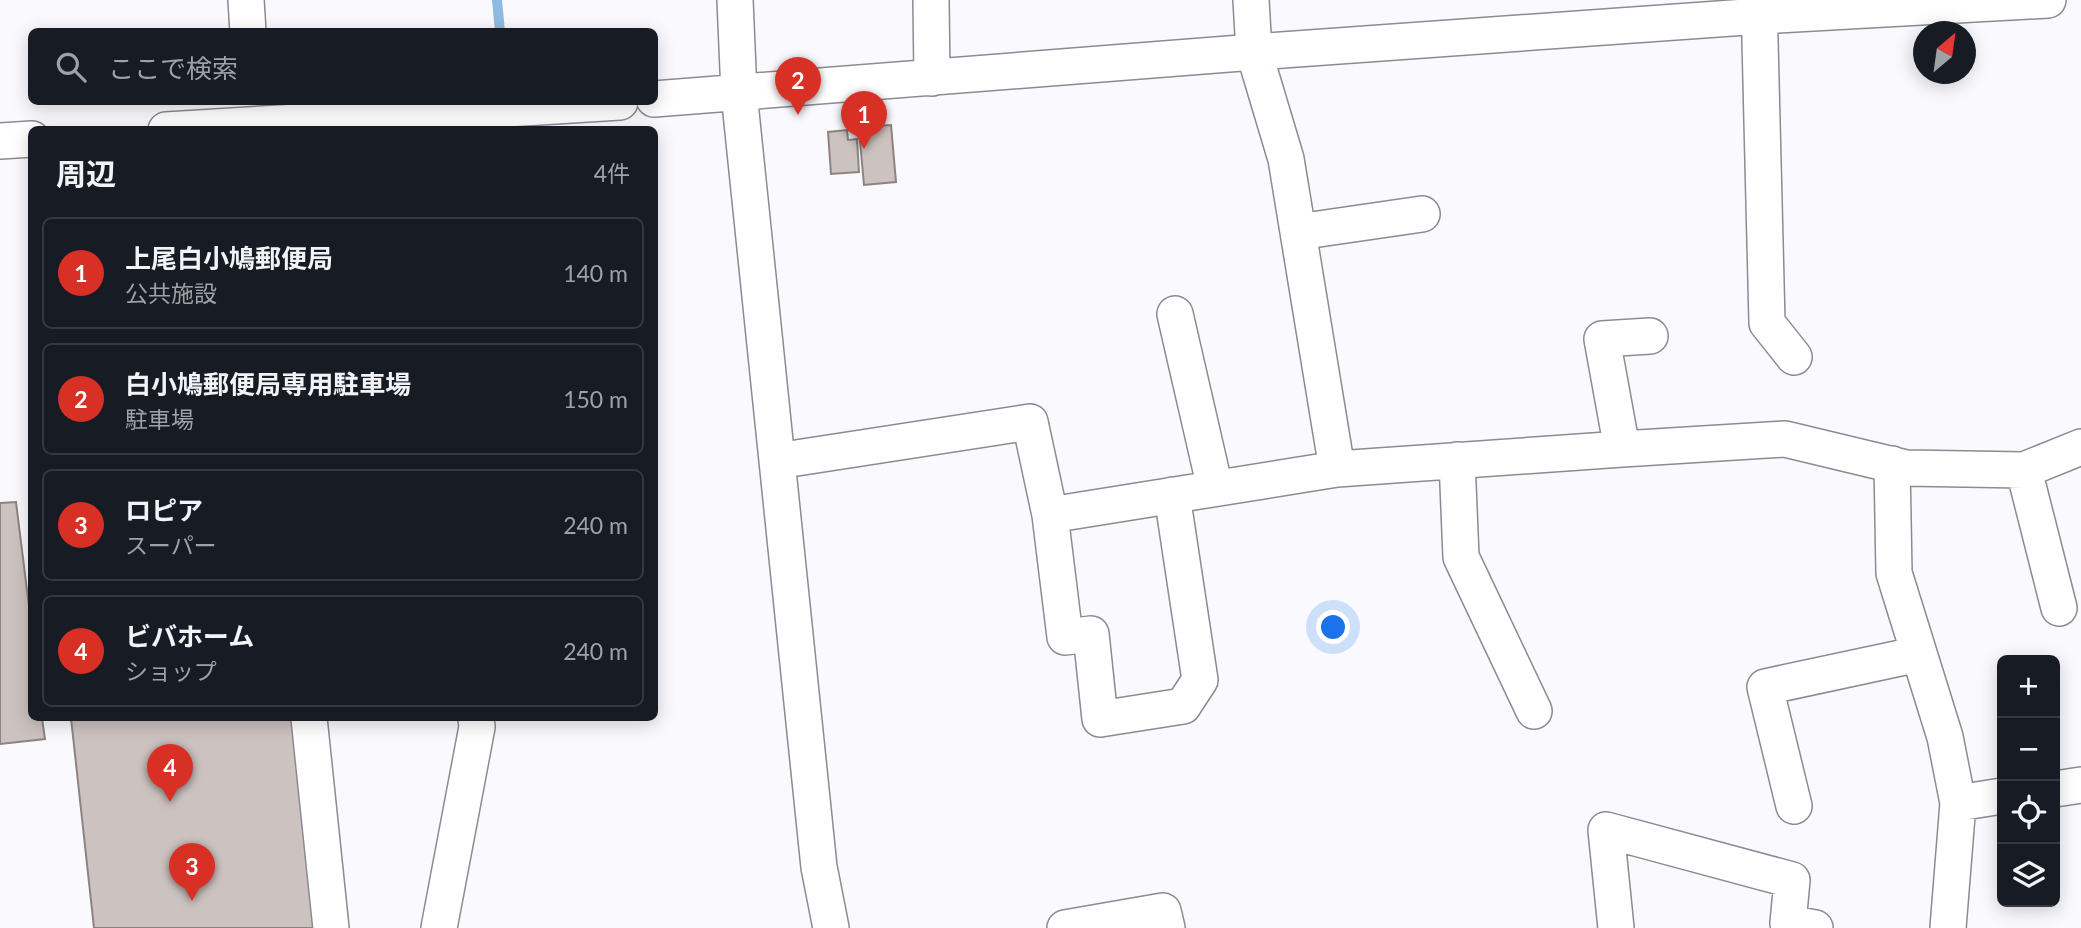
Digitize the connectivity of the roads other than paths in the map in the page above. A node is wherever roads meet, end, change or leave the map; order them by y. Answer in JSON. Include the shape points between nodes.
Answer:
{"nodes":[{"id":1,"x":246,"y":0,"type":"edge"},
{"id":2,"x":735,"y":0,"type":"edge"},
{"id":3,"x":931,"y":0,"type":"edge"},
{"id":4,"x":1251,"y":0,"type":"edge"},
{"id":5,"x":2025,"y":0,"type":"edge"},
{"id":6,"x":2048,"y":0,"type":"edge"},
{"id":7,"x":1760,"y":8,"type":"edge"},
{"id":8,"x":248,"y":28,"type":"edge"},
{"id":9,"x":1254,"y":52,"type":"junction"},
{"id":10,"x":932,"y":78,"type":"junction"},
{"id":11,"x":739,"y":93,"type":"junction"},
{"id":12,"x":658,"y":99,"type":"edge"},
{"id":13,"x":604,"y":105,"type":"edge"},
{"id":14,"x":522,"y":119,"type":"edge"},
{"id":15,"x":250,"y":120,"type":"edge"},
{"id":16,"x":200,"y":126,"type":"edge"},
{"id":17,"x":28,"y":139,"type":"edge"},
{"id":18,"x":0,"y":141,"type":"edge"},
{"id":19,"x":1422,"y":214,"type":"dead end"},
{"id":20,"x":1298,"y":232,"type":"junction"},
{"id":21,"x":1175,"y":314,"type":"dead end"},
{"id":22,"x":1650,"y":336,"type":"dead end"},
{"id":23,"x":1794,"y":357,"type":"dead end"},
{"id":24,"x":2081,"y":447,"type":"edge"},
{"id":25,"x":1622,"y":449,"type":"junction"},
{"id":26,"x":1457,"y":460,"type":"junction"},
{"id":27,"x":777,"y":461,"type":"junction"},
{"id":28,"x":1892,"y":464,"type":"junction"},
{"id":29,"x":1337,"y":469,"type":"junction"},
{"id":30,"x":2024,"y":470,"type":"junction"},
{"id":31,"x":1215,"y":488,"type":"junction"},
{"id":32,"x":1172,"y":495,"type":"junction"},
{"id":33,"x":1050,"y":514,"type":"junction"},
{"id":34,"x":2059,"y":608,"type":"dead end"},
{"id":35,"x":1919,"y":653,"type":"junction"},
{"id":36,"x":1534,"y":711,"type":"dead end"},
{"id":37,"x":309,"y":721,"type":"edge"},
{"id":38,"x":476,"y":721,"type":"edge"},
{"id":39,"x":2081,"y":785,"type":"edge"},
{"id":40,"x":2060,"y":788,"type":"edge"},
{"id":41,"x":1997,"y":797,"type":"edge"},
{"id":42,"x":1958,"y":803,"type":"junction"},
{"id":43,"x":1794,"y":806,"type":"dead end"},
{"id":44,"x":331,"y":928,"type":"edge"},
{"id":45,"x":439,"y":928,"type":"edge"},
{"id":46,"x":831,"y":928,"type":"edge"},
{"id":47,"x":1065,"y":928,"type":"edge"},
{"id":48,"x":1167,"y":928,"type":"edge"},
{"id":49,"x":1616,"y":928,"type":"edge"},
{"id":50,"x":1815,"y":928,"type":"edge"},
{"id":51,"x":1948,"y":928,"type":"edge"}],
"edges":[{"from":1,"to":8,"type":"street"},
{"from":2,"to":11,"type":"street"},
{"from":3,"to":10,"type":"street"},
{"from":4,"to":9,"type":"street"},
{"from":5,"to":6,"type":"street"},
{"from":5,"to":7,"type":"street"},
{"from":7,"to":9,"type":"street"},
{"from":7,"to":23,"type":"street","via":[[1767,323]]},
{"from":9,"to":10,"type":"street"},
{"from":9,"to":20,"type":"street","via":[[1286,159]]},
{"from":10,"to":11,"type":"street"},
{"from":11,"to":12,"type":"street"},
{"from":11,"to":27,"type":"street"},
{"from":13,"to":14,"type":"street"},
{"from":14,"to":15,"type":"street"},
{"from":15,"to":16,"type":"street"},
{"from":17,"to":18,"type":"street"},
{"from":19,"to":20,"type":"street"},
{"from":20,"to":29,"type":"street"},
{"from":21,"to":31,"type":"street"},
{"from":22,"to":25,"type":"street","via":[[1602,339]]},
{"from":24,"to":30,"type":"street"},
{"from":25,"to":26,"type":"street"},
{"from":25,"to":28,"type":"street","via":[[1786,439]]},
{"from":26,"to":29,"type":"street"},
{"from":26,"to":36,"type":"street","via":[[1461,558]]},
{"from":27,"to":33,"type":"street","via":[[1030,422]]},
{"from":27,"to":46,"type":"street","via":[[819,867]]},
{"from":28,"to":30,"type":"street"},
{"from":28,"to":35,"type":"street","via":[[1894,573]]},
{"from":29,"to":31,"type":"street"},
{"from":30,"to":34,"type":"street"},
{"from":31,"to":32,"type":"street"},
{"from":32,"to":33,"type":"street"},
{"from":32,"to":33,"type":"street","via":[[1200,680],[1183,706],[1100,719],[1091,634],[1065,637]]},
{"from":35,"to":42,"type":"street","via":[[1945,737]]},
{"from":35,"to":43,"type":"street","via":[[1765,687]]},
{"from":37,"to":44,"type":"street"},
{"from":38,"to":45,"type":"street"},
{"from":39,"to":40,"type":"street"},
{"from":41,"to":42,"type":"street"},
{"from":42,"to":51,"type":"street"},
{"from":47,"to":48,"type":"street","via":[[1163,911]]},
{"from":49,"to":50,"type":"street","via":[[1606,830],[1792,880],[1788,923]]}]}
